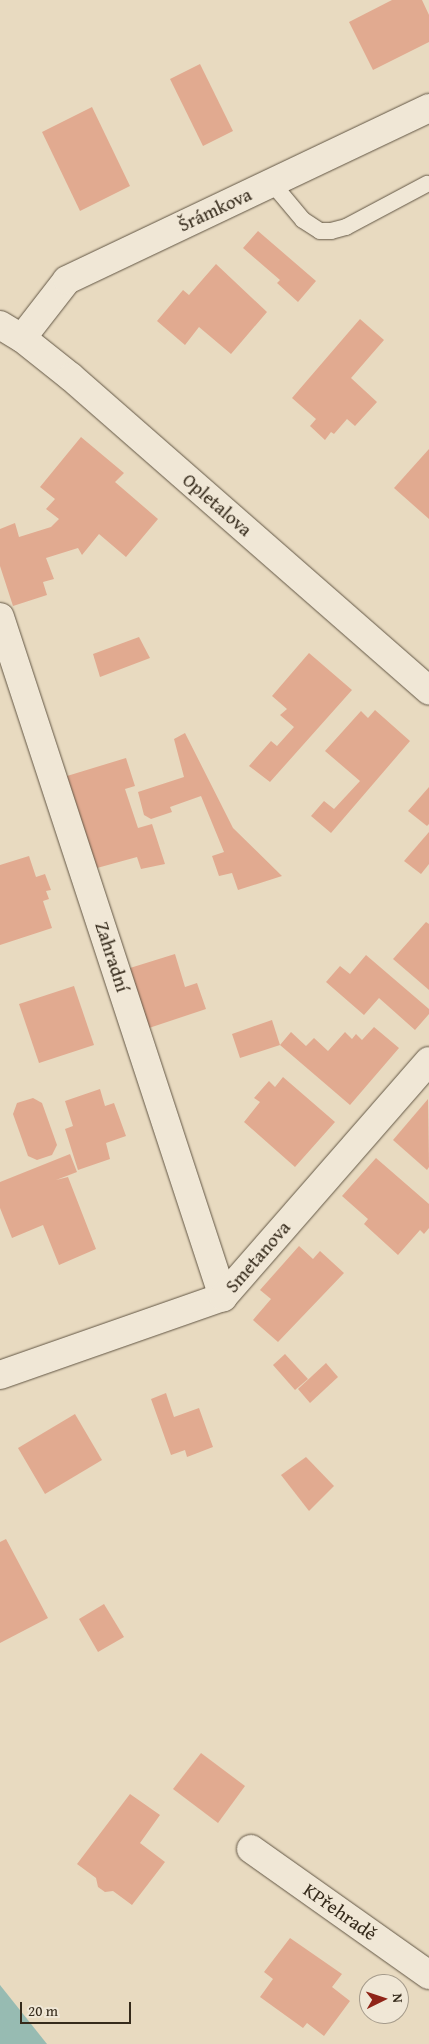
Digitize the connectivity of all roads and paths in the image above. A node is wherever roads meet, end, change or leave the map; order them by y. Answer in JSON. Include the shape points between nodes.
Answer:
{"nodes":[{"id":1,"x":429,"y":108,"type":"edge"},
{"id":2,"x":272,"y":183,"type":"junction"},
{"id":3,"x":427,"y":184,"type":"dead end"},
{"id":4,"x":11,"y":331,"type":"edge"},
{"id":5,"x":0,"y":617,"type":"edge"},
{"id":6,"x":429,"y":690,"type":"edge"},
{"id":7,"x":429,"y":1061,"type":"edge"},
{"id":8,"x":223,"y":1297,"type":"junction"},
{"id":9,"x":0,"y":1375,"type":"edge"},
{"id":10,"x":251,"y":1849,"type":"dead end"},
{"id":11,"x":429,"y":1975,"type":"edge"}],
"edges":[{"from":1,"to":2,"type":"street","name":"Šrámkova"},
{"from":2,"to":3,"type":"lane","via":[[303,220],[320,231],[346,227]]},
{"from":2,"to":4,"type":"street","name":"Šrámkova","via":[[67,280]]},
{"from":4,"to":6,"type":"street","name":"Opletalova"},
{"from":5,"to":8,"type":"street","name":"Zahradní"},
{"from":7,"to":8,"type":"street","name":"Smetanova"},
{"from":8,"to":9,"type":"street","name":"Smetanova"},
{"from":10,"to":11,"type":"street","name":"KPřehradě"}]}
